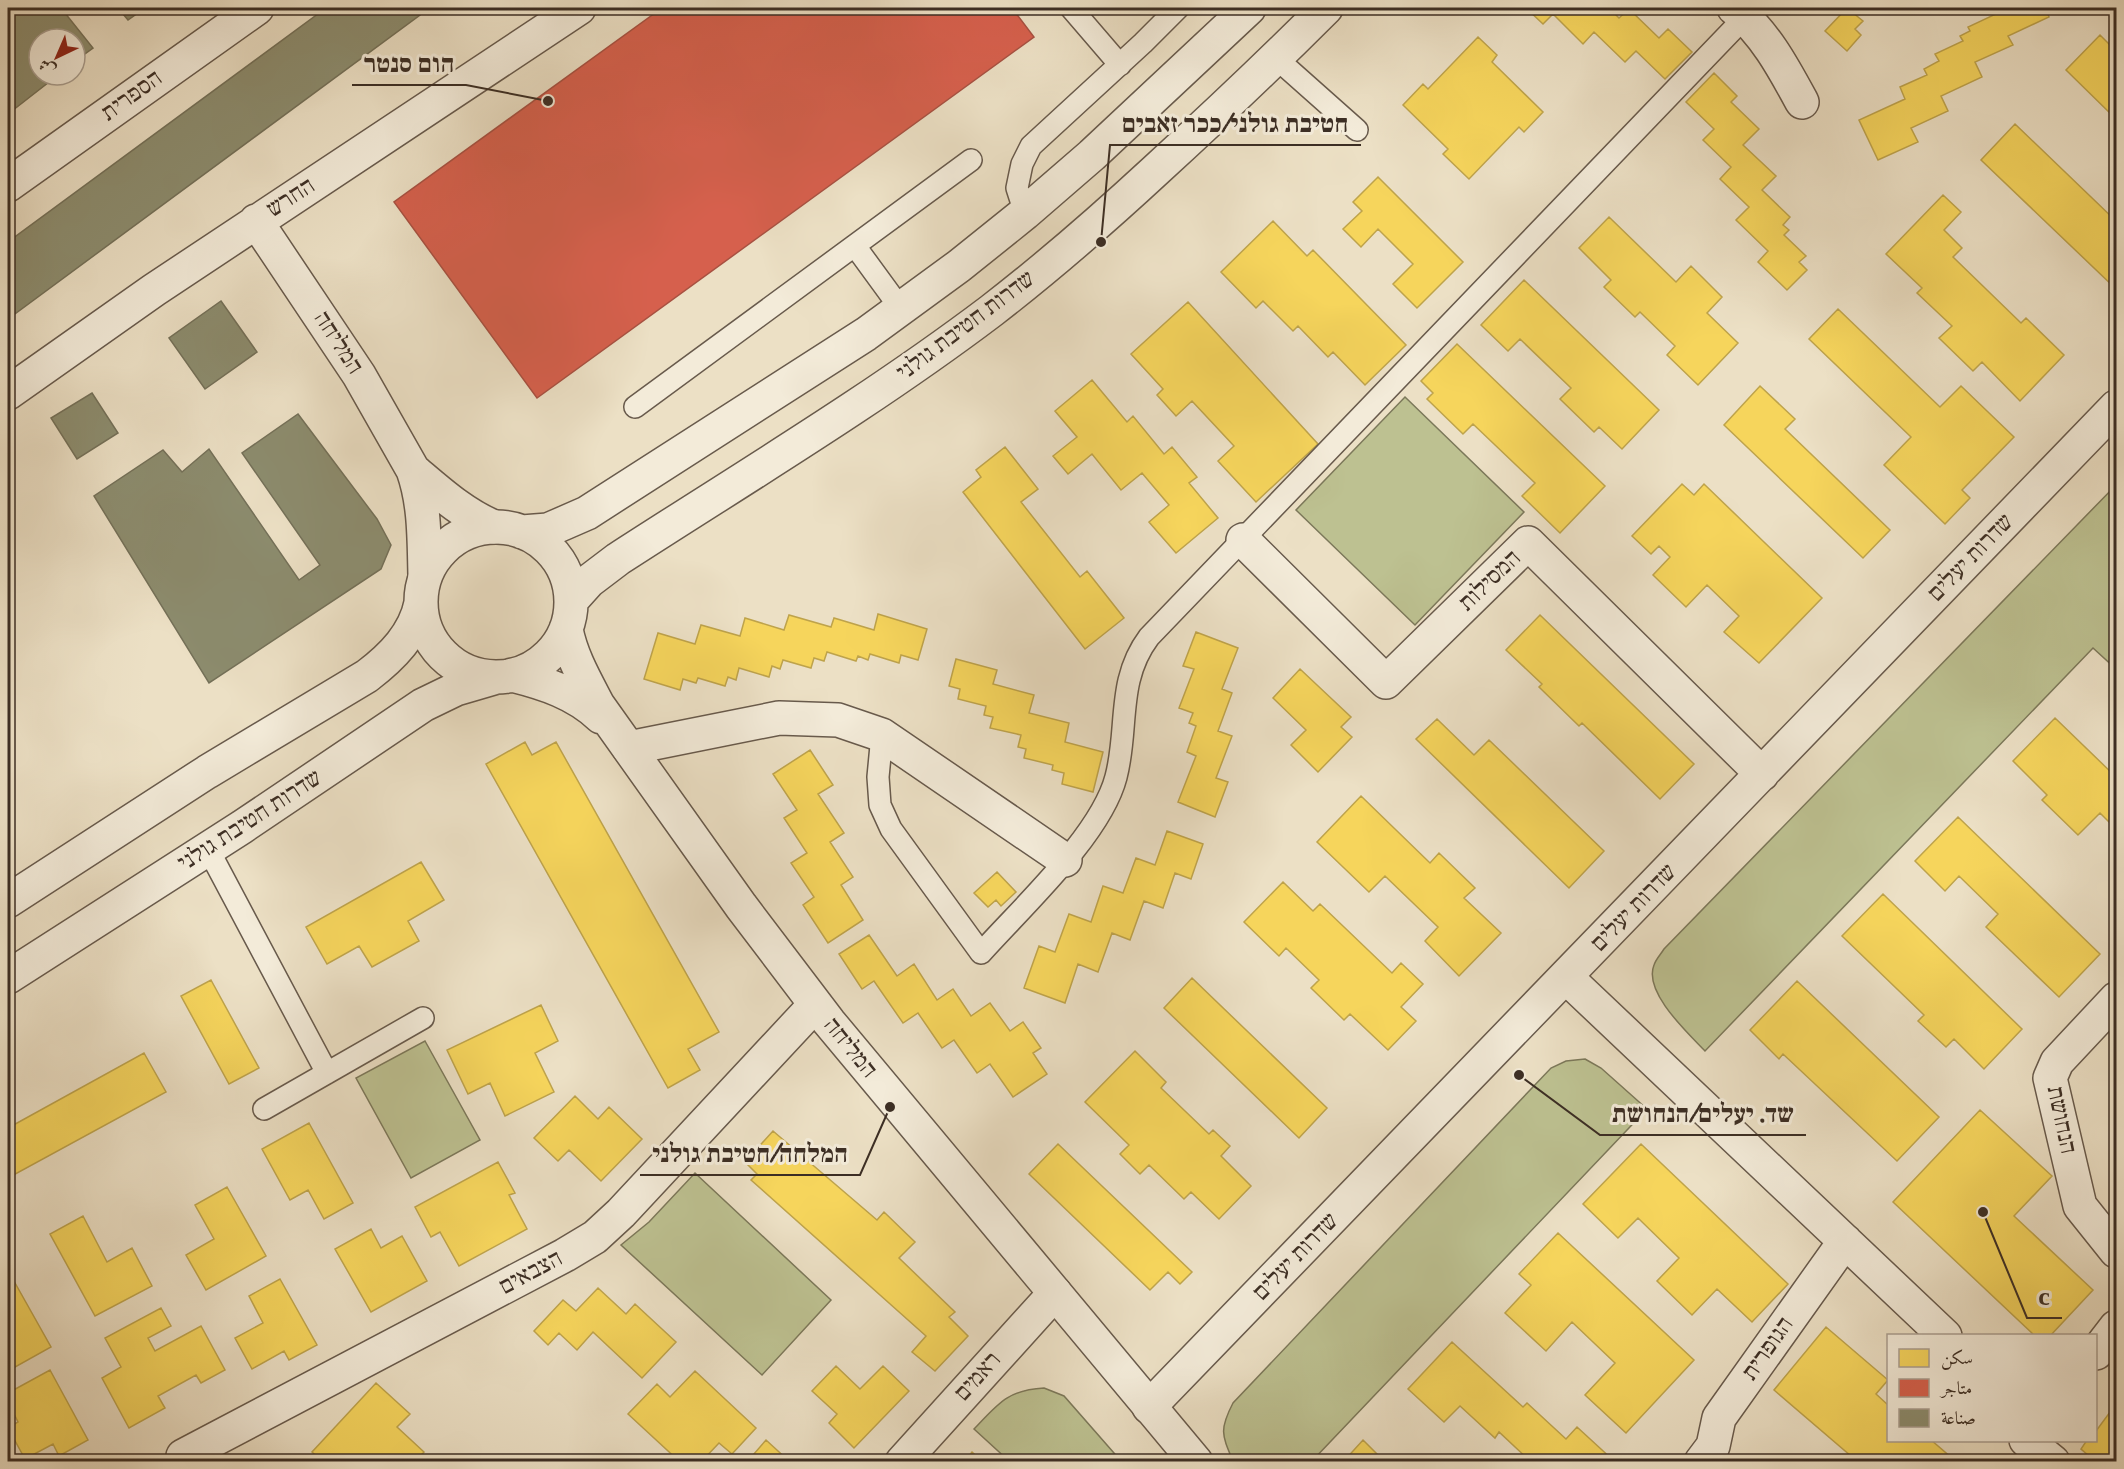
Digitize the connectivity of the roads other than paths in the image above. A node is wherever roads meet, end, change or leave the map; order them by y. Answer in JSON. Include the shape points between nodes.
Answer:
{"nodes":[{"id":1,"x":256,"y":8,"type":"edge"},
{"id":2,"x":579,"y":8,"type":"edge"},
{"id":3,"x":1071,"y":8,"type":"edge"},
{"id":4,"x":1178,"y":8,"type":"edge"},
{"id":5,"x":1249,"y":8,"type":"edge"},
{"id":6,"x":1326,"y":8,"type":"edge"},
{"id":7,"x":1740,"y":12,"type":"edge"},
{"id":8,"x":1276,"y":58,"type":"junction"},
{"id":9,"x":1120,"y":64,"type":"junction"},
{"id":10,"x":1802,"y":102,"type":"dead end"},
{"id":11,"x":1357,"y":130,"type":"dead end"},
{"id":12,"x":971,"y":160,"type":"dead end"},
{"id":13,"x":8,"y":185,"type":"edge"},
{"id":14,"x":1025,"y":213,"type":"junction"},
{"id":15,"x":256,"y":221,"type":"junction"},
{"id":16,"x":855,"y":246,"type":"junction"},
{"id":17,"x":901,"y":309,"type":"junction"},
{"id":18,"x":8,"y":393,"type":"edge"},
{"id":19,"x":635,"y":407,"type":"dead end"},
{"id":20,"x":2116,"y":407,"type":"edge"},
{"id":21,"x":413,"y":470,"type":"junction"},
{"id":22,"x":508,"y":529,"type":"junction"},
{"id":23,"x":1243,"y":540,"type":"junction"},
{"id":24,"x":423,"y":589,"type":"junction"},
{"id":25,"x":568,"y":615,"type":"junction"},
{"id":26,"x":504,"y":676,"type":"junction"},
{"id":27,"x":882,"y":735,"type":"junction"},
{"id":28,"x":623,"y":740,"type":"junction"},
{"id":29,"x":1762,"y":774,"type":"junction"},
{"id":30,"x":208,"y":849,"type":"junction"},
{"id":31,"x":1065,"y":860,"type":"junction"},
{"id":32,"x":8,"y":900,"type":"edge"},
{"id":33,"x":8,"y":977,"type":"edge"},
{"id":34,"x":1566,"y":977,"type":"junction"},
{"id":35,"x":2116,"y":999,"type":"edge"},
{"id":36,"x":815,"y":1005,"type":"junction"},
{"id":37,"x":423,"y":1018,"type":"dead end"},
{"id":38,"x":327,"y":1073,"type":"junction"},
{"id":39,"x":264,"y":1109,"type":"dead end"},
{"id":40,"x":1845,"y":1241,"type":"junction"},
{"id":41,"x":2116,"y":1251,"type":"edge"},
{"id":42,"x":1054,"y":1293,"type":"junction"},
{"id":43,"x":1944,"y":1334,"type":"edge"},
{"id":44,"x":1149,"y":1407,"type":"junction"},
{"id":45,"x":2023,"y":1442,"type":"edge"},
{"id":46,"x":2028,"y":1442,"type":"edge"},
{"id":47,"x":183,"y":1456,"type":"dead end"},
{"id":48,"x":902,"y":1461,"type":"edge"},
{"id":49,"x":1196,"y":1461,"type":"edge"},
{"id":50,"x":1701,"y":1461,"type":"edge"},
{"id":51,"x":2007,"y":1461,"type":"edge"},
{"id":52,"x":2053,"y":1461,"type":"edge"}],
"edges":[{"from":1,"to":13,"type":"street","name":"הספרית"},
{"from":2,"to":15,"type":"street","name":"החרש"},
{"from":3,"to":9,"type":"lane"},
{"from":4,"to":9,"type":"lane"},
{"from":5,"to":14,"type":"street"},
{"from":6,"to":8,"type":"street","name":"שדרות חטיבת גולני"},
{"from":7,"to":10,"type":"street","via":[[1770,45]]},
{"from":7,"to":23,"type":"lane"},
{"from":8,"to":11,"type":"lane"},
{"from":8,"to":25,"type":"street","name":"שדרות חטיבת גולני","via":[[1119,203],[992,309],[866,399],[618,559],[589,580]]},
{"from":9,"to":14,"type":"lane","via":[[1031,146],[1017,188]]},
{"from":12,"to":16,"type":"lane"},
{"from":14,"to":17,"type":"street"},
{"from":15,"to":18,"type":"street","name":"החרש"},
{"from":15,"to":21,"type":"street","name":"המליחה","via":[[359,375]]},
{"from":16,"to":17,"type":"lane"},
{"from":16,"to":19,"type":"lane"},
{"from":17,"to":22,"type":"street","via":[[586,513],[548,530]]},
{"from":20,"to":29,"type":"street","name":"שדרות יעלים"},
{"from":21,"to":22,"type":"street","name":"המליחה","via":[[476,520]]},
{"from":21,"to":24,"type":"street","name":"המליחה","via":[[423,509]]},
{"from":22,"to":24,"type":"street","via":[[466,532],[453,540],[442,550]]},
{"from":22,"to":25,"type":"street","via":[[536,538],[558,560],[569,586]]},
{"from":23,"to":29,"type":"street","name":"המסילות","via":[[1386,682],[1528,543]]},
{"from":23,"to":31,"type":"lane","via":[[1139,649],[1128,680],[1117,776],[1108,800]]},
{"from":24,"to":26,"type":"street","via":[[422,617],[443,656],[469,672]]},
{"from":24,"to":32,"type":"street","via":[[418,618],[406,638],[368,676],[207,772]]},
{"from":25,"to":26,"type":"street","via":[[550,654],[525,671]]},
{"from":25,"to":28,"type":"street","name":"המליחה","via":[[569,642],[587,684]]},
{"from":26,"to":28,"type":"street","name":"המליחה","via":[[551,685],[574,697],[594,710]]},
{"from":26,"to":30,"type":"street","name":"שדרות חטיבת גולני","via":[[456,689],[423,705]]},
{"from":27,"to":28,"type":"street","via":[[838,720],[779,718]]},
{"from":27,"to":31,"type":"street"},
{"from":27,"to":31,"type":"lane","via":[[880,805],[891,829],[981,952]]},
{"from":28,"to":36,"type":"street","name":"המליחה"},
{"from":29,"to":34,"type":"street","name":"שדרות יעלים"},
{"from":30,"to":33,"type":"street","name":"שדרות חטיבת גולני"},
{"from":30,"to":38,"type":"lane"},
{"from":34,"to":40,"type":"street"},
{"from":34,"to":44,"type":"street","name":"שדרות יעלים"},
{"from":35,"to":41,"type":"street","name":"הנחושת","via":[[2057,1062],[2050,1078],[2080,1206]]},
{"from":36,"to":42,"type":"street","name":"המליחה"},
{"from":36,"to":47,"type":"street","name":"הצבאים","via":[[595,1237]]},
{"from":37,"to":38,"type":"lane"},
{"from":38,"to":39,"type":"lane"},
{"from":40,"to":43,"type":"street"},
{"from":40,"to":50,"type":"street","name":"הגופרית","via":[[1719,1418],[1713,1446]]},
{"from":42,"to":44,"type":"street","name":"המליחה"},
{"from":42,"to":48,"type":"street","name":"ראמים"},
{"from":44,"to":49,"type":"street","name":"המליחה"},
{"from":45,"to":51,"type":"street"},
{"from":46,"to":52,"type":"street"}]}
